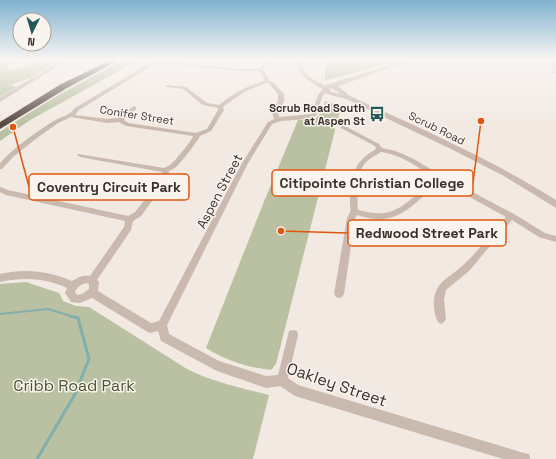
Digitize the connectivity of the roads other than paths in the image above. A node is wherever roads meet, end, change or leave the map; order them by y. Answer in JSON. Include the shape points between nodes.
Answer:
{"nodes":[{"id":1,"x":31,"y":81,"type":"edge"},
{"id":2,"x":60,"y":81,"type":"edge"},
{"id":3,"x":74,"y":81,"type":"edge"},
{"id":4,"x":123,"y":81,"type":"edge"},
{"id":5,"x":312,"y":81,"type":"edge"},
{"id":6,"x":345,"y":81,"type":"edge"},
{"id":7,"x":267,"y":82,"type":"joint"},
{"id":8,"x":168,"y":86,"type":"dead end"},
{"id":9,"x":332,"y":90,"type":"junction"},
{"id":10,"x":0,"y":100,"type":"edge"},
{"id":11,"x":220,"y":107,"type":"junction"},
{"id":12,"x":134,"y":108,"type":"dead end"},
{"id":13,"x":72,"y":116,"type":"junction"},
{"id":14,"x":0,"y":118,"type":"edge"},
{"id":15,"x":277,"y":119,"type":"junction"},
{"id":16,"x":120,"y":120,"type":"junction"},
{"id":17,"x":0,"y":126,"type":"edge"},
{"id":18,"x":343,"y":127,"type":"dead end"},
{"id":19,"x":197,"y":135,"type":"junction"},
{"id":20,"x":380,"y":150,"type":"junction"},
{"id":21,"x":80,"y":155,"type":"dead end"},
{"id":22,"x":0,"y":167,"type":"edge"},
{"id":23,"x":166,"y":170,"type":"junction"},
{"id":24,"x":437,"y":179,"type":"junction"},
{"id":25,"x":0,"y":189,"type":"edge"},
{"id":26,"x":556,"y":205,"type":"edge"},
{"id":27,"x":355,"y":212,"type":"junction"},
{"id":28,"x":511,"y":216,"type":"junction"},
{"id":29,"x":129,"y":219,"type":"junction"},
{"id":30,"x":555,"y":240,"type":"edge"},
{"id":31,"x":0,"y":278,"type":"edge"},
{"id":32,"x":92,"y":280,"type":"junction"},
{"id":33,"x":74,"y":286,"type":"junction"},
{"id":34,"x":92,"y":293,"type":"junction"},
{"id":35,"x":339,"y":294,"type":"dead end"},
{"id":36,"x":442,"y":319,"type":"dead end"},
{"id":37,"x":162,"y":326,"type":"junction"},
{"id":38,"x":293,"y":335,"type":"dead end"},
{"id":39,"x":282,"y":380,"type":"junction"},
{"id":40,"x":524,"y":459,"type":"edge"}],
"edges":[{"from":1,"to":10,"type":"street"},
{"from":2,"to":14,"type":"highway"},
{"from":3,"to":17,"type":"highway"},
{"from":4,"to":13,"type":"street","via":[[77,109]]},
{"from":5,"to":9,"type":"street"},
{"from":6,"to":9,"type":"street"},
{"from":7,"to":11,"type":"street","via":[[249,87]]},
{"from":7,"to":15,"type":"street","via":[[281,94],[281,101],[275,112]]},
{"from":8,"to":11,"type":"street","via":[[184,88],[205,104]]},
{"from":9,"to":15,"type":"street","via":[[320,100],[314,115]]},
{"from":9,"to":26,"type":"street","name":"Scrub Road","via":[[502,171]]},
{"from":11,"to":19,"type":"street","via":[[220,114],[209,130]]},
{"from":12,"to":16,"type":"street"},
{"from":13,"to":16,"type":"street","name":"Conifer Street"},
{"from":13,"to":22,"type":"street","via":[[57,121]]},
{"from":15,"to":37,"type":"street","name":"Aspen Street","via":[[268,125],[244,165]]},
{"from":16,"to":19,"type":"street","name":"Conifer Street","via":[[126,124]]},
{"from":18,"to":20,"type":"street","via":[[377,145]]},
{"from":19,"to":23,"type":"street","via":[[173,166]]},
{"from":20,"to":24,"type":"street","via":[[390,151],[431,173]]},
{"from":20,"to":27,"type":"street","via":[[366,159],[358,169],[353,205]]},
{"from":21,"to":23,"type":"street"},
{"from":23,"to":29,"type":"street","via":[[166,177],[138,214]]},
{"from":24,"to":27,"type":"street","via":[[393,214],[374,216]]},
{"from":24,"to":28,"type":"street","via":[[446,181]]},
{"from":25,"to":29,"type":"street"},
{"from":27,"to":35,"type":"street","via":[[351,218]]},
{"from":28,"to":30,"type":"street"},
{"from":28,"to":36,"type":"street","via":[[466,268],[441,289],[439,305]]},
{"from":29,"to":32,"type":"street","via":[[128,228]]},
{"from":31,"to":33,"type":"street","via":[[24,274],[64,281]]},
{"from":32,"to":33,"type":"street","via":[[82,280]]},
{"from":32,"to":34,"type":"street","via":[[95,285]]},
{"from":33,"to":34,"type":"street","via":[[70,293],[74,299],[83,299]]},
{"from":34,"to":37,"type":"street","via":[[150,328]]},
{"from":37,"to":39,"type":"street","name":"Oakley Street","via":[[165,337],[217,366],[266,382]]},
{"from":38,"to":39,"type":"street"},
{"from":39,"to":40,"type":"street","name":"Oakley Street","via":[[295,390]]}]}
